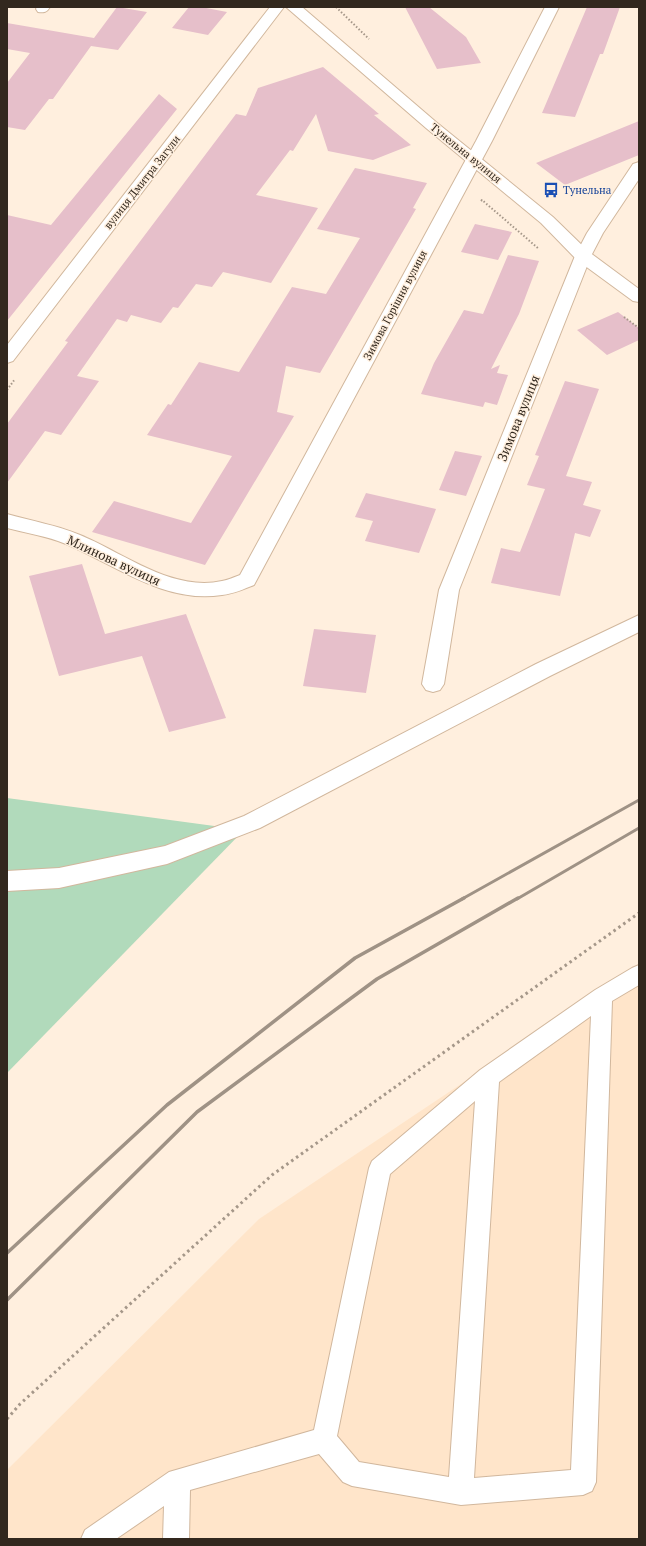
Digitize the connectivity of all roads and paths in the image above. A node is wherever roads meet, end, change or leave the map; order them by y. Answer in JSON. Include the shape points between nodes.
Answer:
{"nodes":[{"id":1,"x":276,"y":7,"type":"edge"},
{"id":2,"x":293,"y":7,"type":"edge"},
{"id":3,"x":336,"y":7,"type":"edge"},
{"id":4,"x":552,"y":7,"type":"edge"},
{"id":5,"x":370,"y":40,"type":"dead end"},
{"id":6,"x":474,"y":159,"type":"junction"},
{"id":7,"x":639,"y":167,"type":"edge"},
{"id":8,"x":583,"y":256,"type":"junction"},
{"id":9,"x":639,"y":297,"type":"edge"},
{"id":10,"x":7,"y":357,"type":"edge"},
{"id":11,"x":15,"y":379,"type":"dead end"},
{"id":12,"x":7,"y":390,"type":"edge"},
{"id":13,"x":7,"y":521,"type":"edge"},
{"id":14,"x":223,"y":588,"type":"joint"},
{"id":15,"x":639,"y":623,"type":"edge"},
{"id":16,"x":433,"y":684,"type":"dead end"},
{"id":17,"x":7,"y":881,"type":"edge"},
{"id":18,"x":639,"y":913,"type":"edge"},
{"id":19,"x":639,"y":974,"type":"edge"},
{"id":20,"x":602,"y":996,"type":"junction"},
{"id":21,"x":488,"y":1078,"type":"junction"},
{"id":22,"x":7,"y":1419,"type":"edge"},
{"id":23,"x":324,"y":1440,"type":"junction"},
{"id":24,"x":178,"y":1481,"type":"junction"},
{"id":25,"x":461,"y":1492,"type":"junction"},
{"id":26,"x":94,"y":1539,"type":"edge"},
{"id":27,"x":176,"y":1539,"type":"edge"}],
"edges":[{"from":1,"to":10,"type":"street","name":"вулиця Дмитра Загули"},
{"from":2,"to":6,"type":"street","name":"Тунельна вулиця"},
{"from":3,"to":5,"type":"path"},
{"from":4,"to":6,"type":"street","name":"Зимова Горішня вулиця"},
{"from":6,"to":8,"type":"street","name":"Тунельна вулиця","via":[[547,220]]},
{"from":6,"to":14,"type":"street","name":"Зимова Горішня вулиця","via":[[247,580]]},
{"from":7,"to":8,"type":"street","name":"Зимова вулиця","via":[[595,233]]},
{"from":8,"to":9,"type":"street","name":"Тунельна вулиця"},
{"from":8,"to":16,"type":"street","name":"Зимова вулиця","via":[[449,590]]},
{"from":11,"to":12,"type":"path"},
{"from":13,"to":14,"type":"street","name":"Млинова вулиця","via":[[72,539],[166,584],[198,590]]},
{"from":15,"to":17,"type":"street","via":[[543,670],[252,822],[167,856],[59,878]]},
{"from":18,"to":22,"type":"path","via":[[272,1175],[20,1404]]},
{"from":19,"to":20,"type":"lane"},
{"from":20,"to":21,"type":"lane"},
{"from":20,"to":25,"type":"lane","via":[[583,1482]]},
{"from":21,"to":23,"type":"lane","via":[[380,1168]]},
{"from":21,"to":25,"type":"lane"},
{"from":23,"to":24,"type":"lane"},
{"from":23,"to":25,"type":"lane","via":[[352,1473]]},
{"from":24,"to":26,"type":"lane"},
{"from":24,"to":27,"type":"lane"}]}
